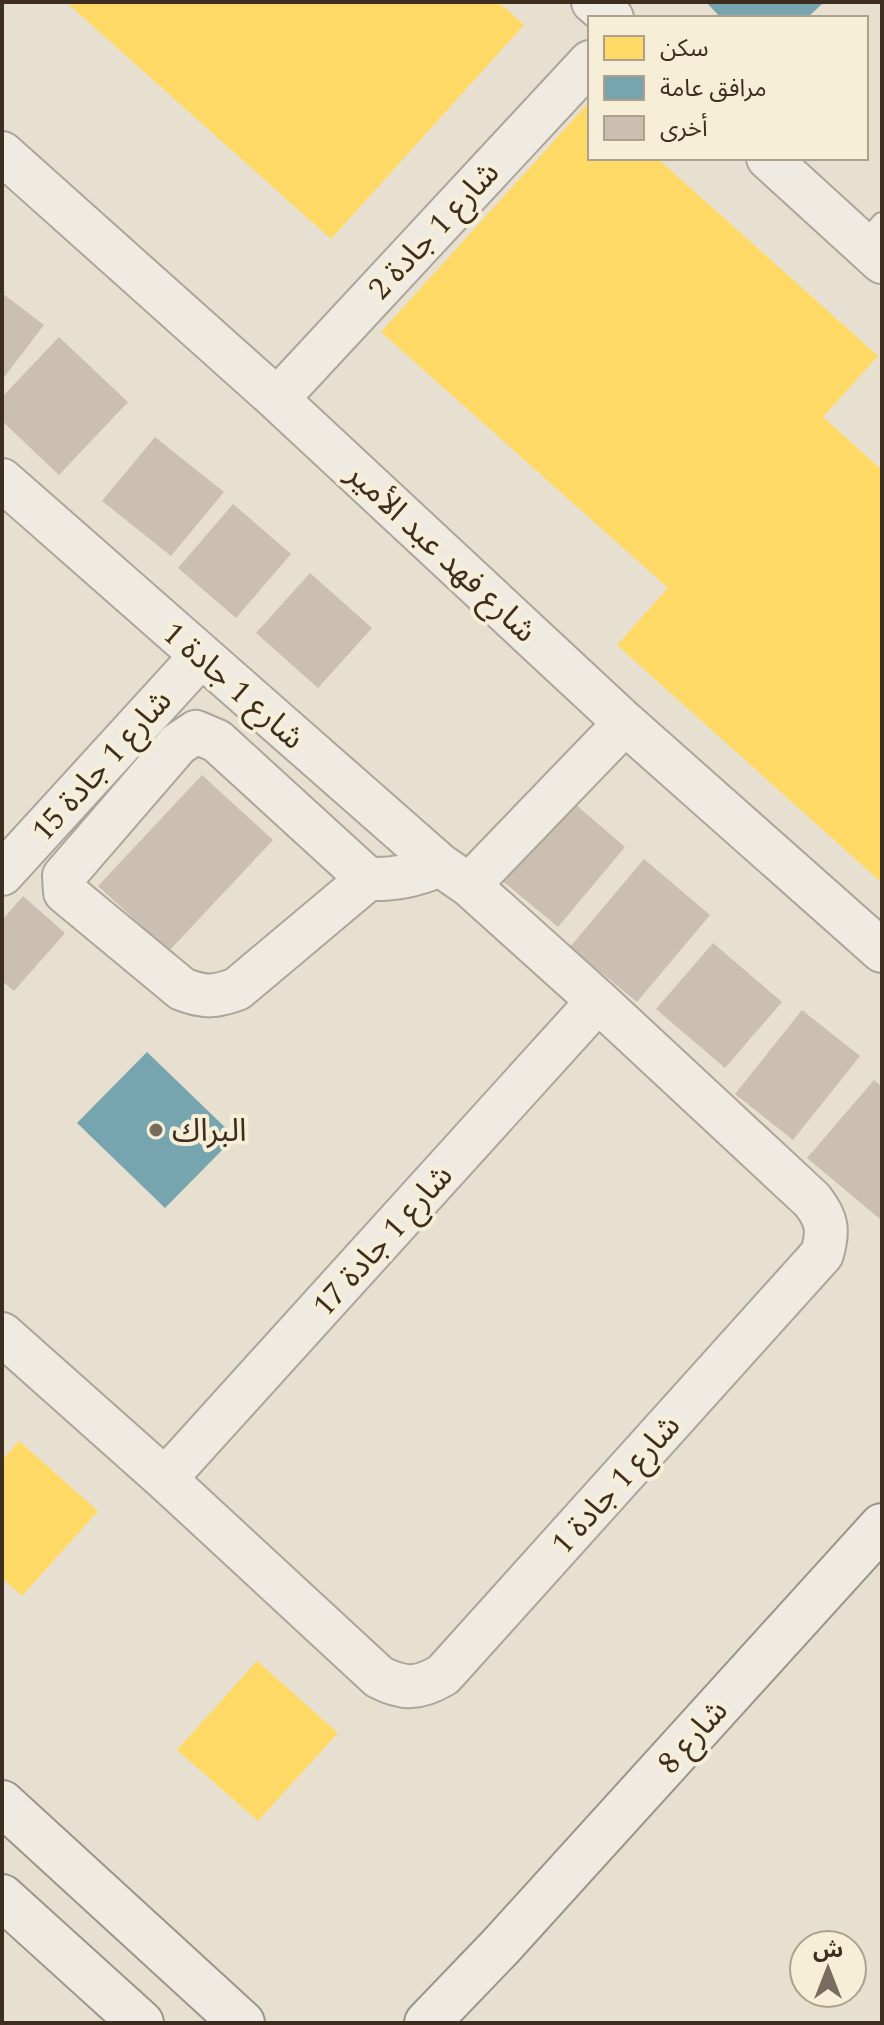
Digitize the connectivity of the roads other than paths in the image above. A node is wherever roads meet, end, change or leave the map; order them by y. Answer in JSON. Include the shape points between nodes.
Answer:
{"nodes":[{"id":1,"x":593,"y":2,"type":"edge"},
{"id":2,"x":610,"y":16,"type":"edge"},
{"id":3,"x":588,"y":64,"type":"edge"},
{"id":4,"x":2,"y":153,"type":"edge"},
{"id":5,"x":771,"y":160,"type":"edge"},
{"id":6,"x":876,"y":243,"type":"edge"},
{"id":7,"x":277,"y":399,"type":"junction"},
{"id":8,"x":2,"y":480,"type":"edge"},
{"id":9,"x":201,"y":656,"type":"junction"},
{"id":10,"x":625,"y":723,"type":"junction"},
{"id":11,"x":2,"y":874,"type":"edge"},
{"id":12,"x":455,"y":875,"type":"junction"},
{"id":13,"x":368,"y":879,"type":"junction"},
{"id":14,"x":882,"y":951,"type":"edge"},
{"id":15,"x":598,"y":1001,"type":"junction"},
{"id":16,"x":2,"y":1334,"type":"edge"},
{"id":17,"x":165,"y":1479,"type":"junction"},
{"id":18,"x":882,"y":1526,"type":"edge"},
{"id":19,"x":2,"y":1803,"type":"edge"},
{"id":20,"x":2,"y":1897,"type":"edge"},
{"id":21,"x":501,"y":1946,"type":"junction"},
{"id":22,"x":141,"y":2023,"type":"edge"},
{"id":23,"x":242,"y":2023,"type":"edge"},
{"id":24,"x":427,"y":2023,"type":"edge"},
{"id":25,"x":468,"y":2023,"type":"edge"}],
"edges":[{"from":1,"to":2,"type":"street"},
{"from":3,"to":7,"type":"street","name":"شارع 1 جادة 2"},
{"from":4,"to":7,"type":"street","name":"شارع فهد عبد الأمير"},
{"from":5,"to":6,"type":"street"},
{"from":7,"to":10,"type":"street","name":"شارع فهد عبد الأمير"},
{"from":8,"to":9,"type":"street","name":"شارع 1 جادة 1"},
{"from":9,"to":11,"type":"street","name":"شارع 1 جادة 15"},
{"from":9,"to":12,"type":"street","name":"شارع 1 جادة 1"},
{"from":10,"to":12,"type":"street"},
{"from":10,"to":14,"type":"street","name":"شارع فهد عبد الأمير"},
{"from":12,"to":13,"type":"street"},
{"from":12,"to":15,"type":"street","name":"شارع 1 جادة 1"},
{"from":13,"to":13,"type":"street","via":[[237,989],[200,996],[182,989],[76,902],[65,892],[64,876],[178,744],[196,732],[217,741]]},
{"from":15,"to":17,"type":"street","name":"شارع 1 جادة 17"},
{"from":15,"to":17,"type":"street","name":"شارع 1 جادة 1","via":[[812,1200],[821,1211],[827,1240],[822,1254],[443,1675],[412,1687],[379,1677]]},
{"from":16,"to":17,"type":"street","name":"شارع 1 جادة 1"},
{"from":18,"to":21,"type":"street","name":"شارع 8"},
{"from":19,"to":23,"type":"street"},
{"from":20,"to":22,"type":"street"},
{"from":21,"to":24,"type":"street","name":"شارع 8"},
{"from":21,"to":25,"type":"street","name":"شارع 8"}]}
